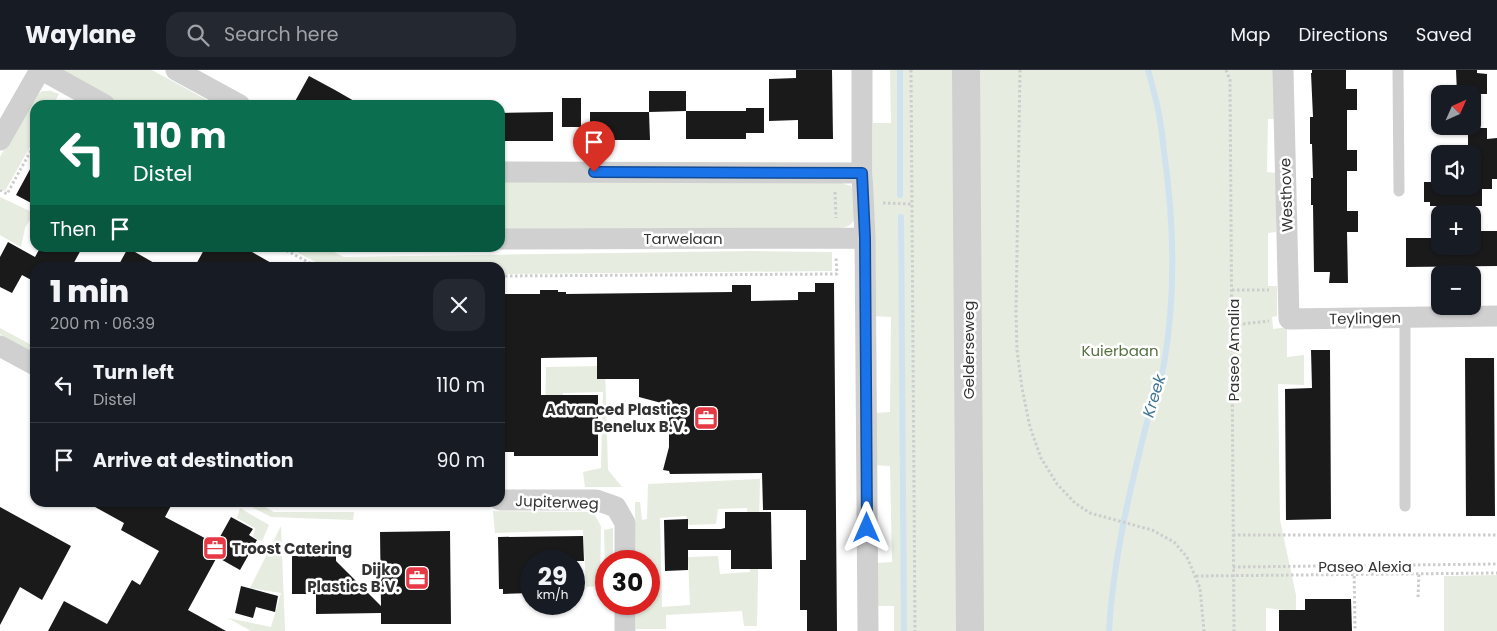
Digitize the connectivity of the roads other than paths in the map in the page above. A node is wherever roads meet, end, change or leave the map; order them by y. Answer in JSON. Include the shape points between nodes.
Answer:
{"nodes":[{"id":1,"x":41,"y":70,"type":"edge"},
{"id":2,"x":176,"y":70,"type":"edge"},
{"id":3,"x":862,"y":70,"type":"edge"},
{"id":4,"x":966,"y":70,"type":"edge"},
{"id":5,"x":1283,"y":70,"type":"edge"},
{"id":6,"x":1398,"y":70,"type":"edge"},
{"id":7,"x":97,"y":100,"type":"edge"},
{"id":8,"x":231,"y":100,"type":"edge"},
{"id":9,"x":0,"y":140,"type":"edge"},
{"id":10,"x":505,"y":172,"type":"edge"},
{"id":11,"x":862,"y":173,"type":"junction"},
{"id":12,"x":1399,"y":191,"type":"dead end"},
{"id":13,"x":865,"y":238,"type":"junction"},
{"id":14,"x":505,"y":239,"type":"edge"},
{"id":15,"x":1497,"y":316,"type":"edge"},
{"id":16,"x":1405,"y":318,"type":"junction"},
{"id":17,"x":1289,"y":319,"type":"joint"},
{"id":18,"x":0,"y":346,"type":"edge"},
{"id":19,"x":30,"y":362,"type":"edge"},
{"id":20,"x":505,"y":500,"type":"edge"},
{"id":21,"x":1404,"y":506,"type":"dead end"},
{"id":22,"x":625,"y":550,"type":"edge"},
{"id":23,"x":625,"y":615,"type":"edge"},
{"id":24,"x":625,"y":631,"type":"edge"},
{"id":25,"x":868,"y":631,"type":"edge"},
{"id":26,"x":970,"y":631,"type":"edge"}],
"edges":[{"from":1,"to":7,"type":"street"},
{"from":1,"to":9,"type":"street"},
{"from":2,"to":8,"type":"street"},
{"from":3,"to":11,"type":"street"},
{"from":4,"to":26,"type":"street","name":"Gelderseweg"},
{"from":5,"to":17,"type":"street","name":"Westhove"},
{"from":6,"to":12,"type":"lane"},
{"from":10,"to":11,"type":"street"},
{"from":11,"to":13,"type":"street"},
{"from":13,"to":14,"type":"street","name":"Tarwelaan"},
{"from":13,"to":25,"type":"street"},
{"from":15,"to":16,"type":"street","name":"Teylingen"},
{"from":16,"to":17,"type":"street","name":"Teylingen"},
{"from":16,"to":21,"type":"lane"},
{"from":18,"to":19,"type":"street"},
{"from":20,"to":22,"type":"street","name":"Jupiterweg","via":[[596,500],[616,507],[625,522]]},
{"from":23,"to":24,"type":"street"}]}
